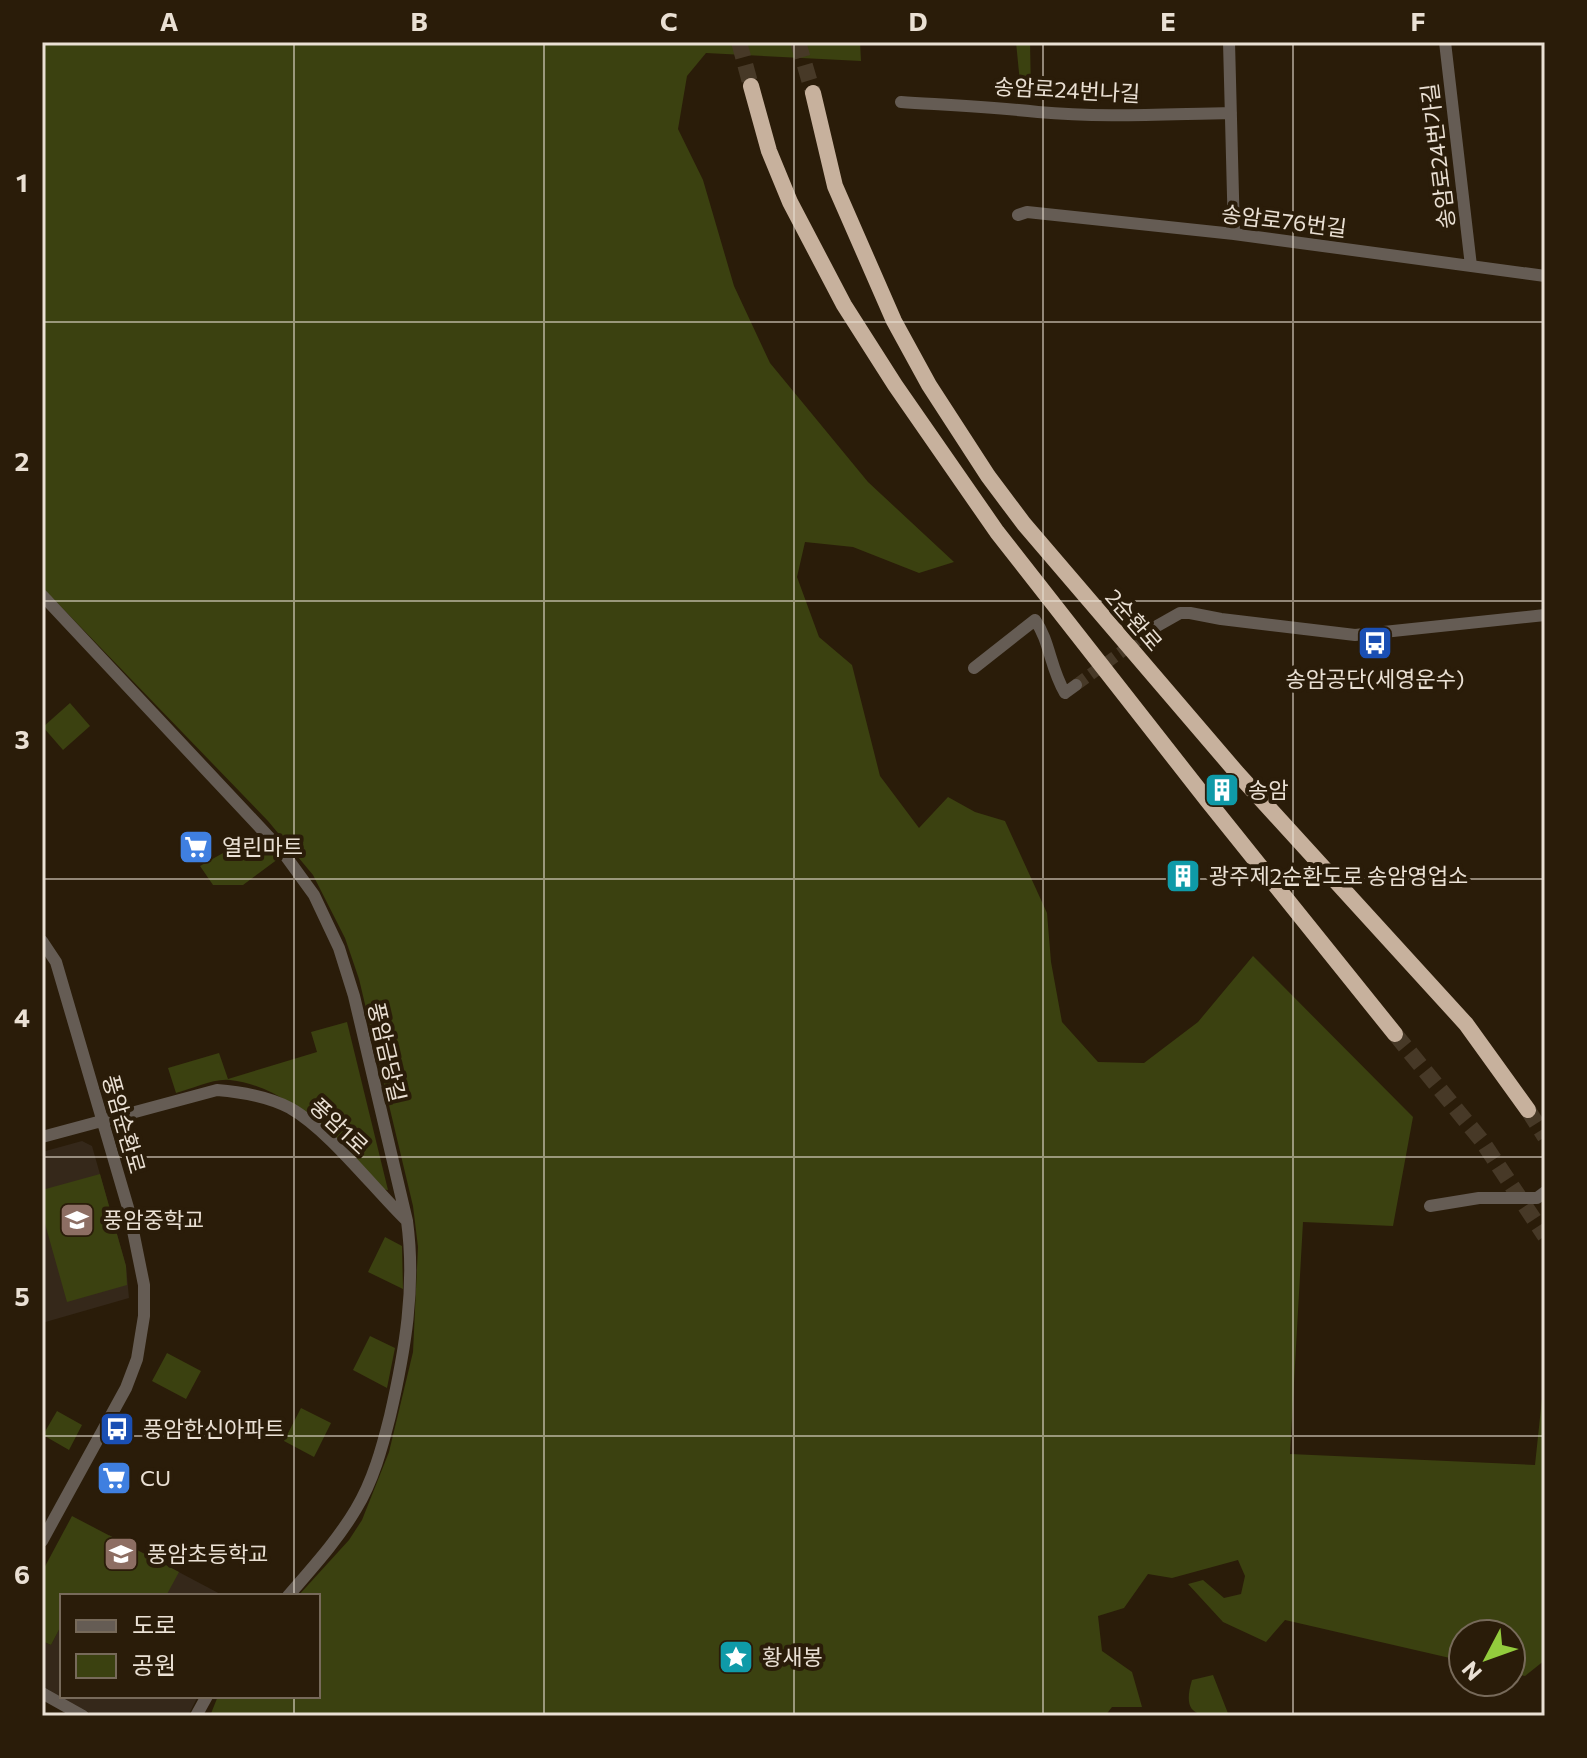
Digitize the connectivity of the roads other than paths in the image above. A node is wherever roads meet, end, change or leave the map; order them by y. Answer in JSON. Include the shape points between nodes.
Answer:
{"nodes":[{"id":1,"x":1229,"y":42,"type":"edge"},
{"id":2,"x":1445,"y":42,"type":"edge"},
{"id":3,"x":751,"y":86,"type":"tunnel mouth"},
{"id":4,"x":813,"y":93,"type":"tunnel mouth"},
{"id":5,"x":901,"y":102,"type":"dead end"},
{"id":6,"x":1231,"y":113,"type":"junction"},
{"id":7,"x":1018,"y":215,"type":"dead end"},
{"id":8,"x":1234,"y":234,"type":"junction"},
{"id":9,"x":1471,"y":266,"type":"junction"},
{"id":10,"x":1545,"y":276,"type":"edge"},
{"id":11,"x":42,"y":595,"type":"edge"},
{"id":12,"x":1545,"y":615,"type":"edge"},
{"id":13,"x":1157,"y":626,"type":"tunnel mouth"},
{"id":14,"x":974,"y":668,"type":"dead end"},
{"id":15,"x":1076,"y":685,"type":"dead end"},
{"id":16,"x":42,"y":941,"type":"edge"},
{"id":17,"x":1395,"y":1034,"type":"tunnel mouth"},
{"id":18,"x":1528,"y":1110,"type":"tunnel mouth"},
{"id":19,"x":102,"y":1121,"type":"junction"},
{"id":20,"x":42,"y":1137,"type":"edge"},
{"id":21,"x":1545,"y":1192,"type":"edge"},
{"id":22,"x":1430,"y":1206,"type":"dead end"},
{"id":23,"x":407,"y":1221,"type":"junction"},
{"id":24,"x":42,"y":1541,"type":"edge"},
{"id":25,"x":290,"y":1594,"type":"edge"},
{"id":26,"x":42,"y":1693,"type":"edge"},
{"id":27,"x":206,"y":1698,"type":"edge"},
{"id":28,"x":83,"y":1716,"type":"edge"},
{"id":29,"x":196,"y":1716,"type":"edge"}],
"edges":[{"from":1,"to":6,"type":"street"},
{"from":2,"to":9,"type":"street","name":"송암로24번가길"},
{"from":3,"to":17,"type":"highway","via":[[769,151],[802,228],[895,385],[997,532]]},
{"from":4,"to":18,"type":"highway","name":"2순환로","via":[[835,186],[894,321],[988,476],[1238,774],[1466,1024]]},
{"from":5,"to":6,"type":"street","name":"송암로24번나길","via":[[1037,112]]},
{"from":6,"to":8,"type":"street"},
{"from":7,"to":8,"type":"street","name":"송암로76번길"},
{"from":8,"to":9,"type":"street","name":"송암로76번길"},
{"from":9,"to":10,"type":"street","name":"송암로76번길"},
{"from":11,"to":23,"type":"street","name":"풍암금당길","via":[[261,826],[314,895],[354,996]]},
{"from":12,"to":13,"type":"street","via":[[1355,635],[1190,613]]},
{"from":14,"to":15,"type":"street","via":[[1035,620],[1065,693]]},
{"from":16,"to":19,"type":"street","name":"풍암순환로","via":[[56,962]]},
{"from":19,"to":20,"type":"street","name":"풍암1로"},
{"from":19,"to":23,"type":"street","name":"풍암1로","via":[[217,1090],[267,1098],[317,1128]]},
{"from":19,"to":24,"type":"street","name":"풍암순환로","via":[[140,1255],[144,1316],[126,1388]]},
{"from":21,"to":22,"type":"street","via":[[1537,1198],[1479,1198]]},
{"from":23,"to":25,"type":"street","name":"풍암금당길","via":[[411,1284],[405,1348],[382,1449],[358,1507]]},
{"from":26,"to":28,"type":"street"},
{"from":27,"to":29,"type":"street"}]}
